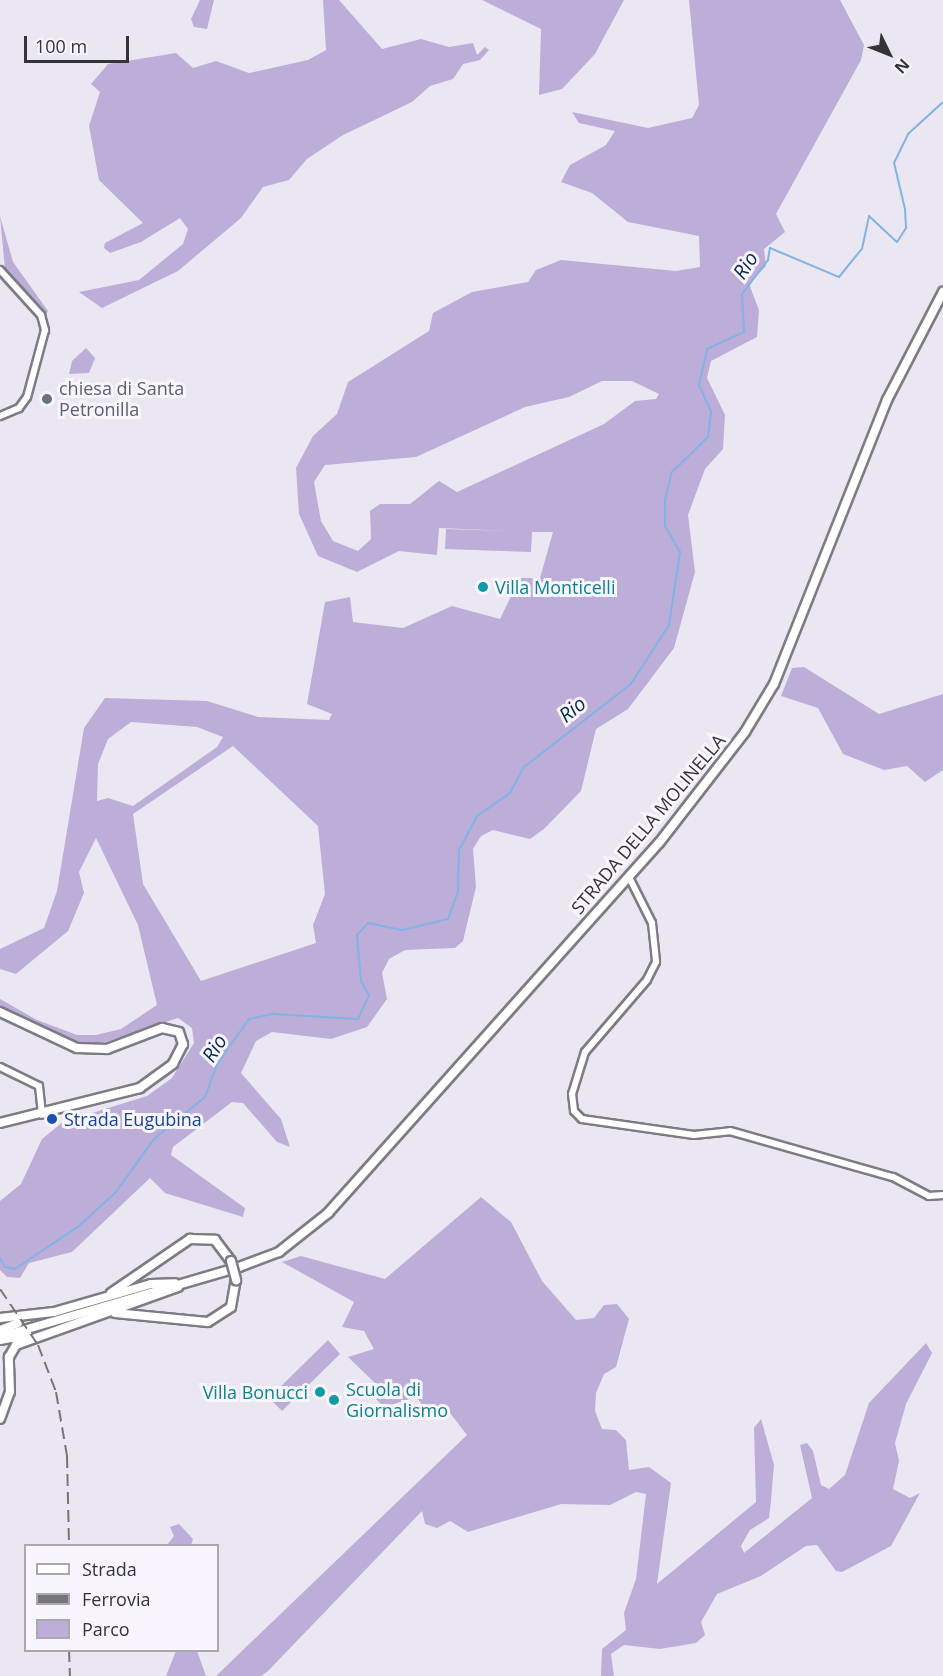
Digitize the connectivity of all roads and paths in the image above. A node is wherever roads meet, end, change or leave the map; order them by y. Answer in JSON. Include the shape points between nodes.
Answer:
{"nodes":[{"id":1,"x":0,"y":270,"type":"edge"},
{"id":2,"x":943,"y":292,"type":"edge"},
{"id":3,"x":0,"y":416,"type":"edge"},
{"id":4,"x":629,"y":876,"type":"junction"},
{"id":5,"x":0,"y":1012,"type":"edge"},
{"id":6,"x":0,"y":1067,"type":"edge"},
{"id":7,"x":42,"y":1115,"type":"junction"},
{"id":8,"x":0,"y":1123,"type":"edge"},
{"id":9,"x":943,"y":1195,"type":"edge"},
{"id":10,"x":186,"y":1283,"type":"junction"},
{"id":11,"x":104,"y":1298,"type":"junction"},
{"id":12,"x":54,"y":1312,"type":"junction"},
{"id":13,"x":110,"y":1312,"type":"junction"},
{"id":14,"x":0,"y":1318,"type":"edge"},
{"id":15,"x":59,"y":1326,"type":"junction"},
{"id":16,"x":0,"y":1330,"type":"edge"},
{"id":17,"x":0,"y":1338,"type":"edge"},
{"id":18,"x":3,"y":1410,"type":"edge"},
{"id":19,"x":0,"y":1419,"type":"edge"}],
"edges":[{"from":1,"to":3,"type":"street","via":[[41,315],[45,330],[27,397]]},
{"from":2,"to":4,"type":"main road","name":"STRADA DELLA MOLINELLA","via":[[887,400],[774,684],[733,749]]},
{"from":4,"to":9,"type":"street","via":[[652,923],[656,962],[647,980],[585,1052],[572,1094],[574,1111],[582,1119],[694,1135],[730,1131],[893,1177],[929,1196]]},
{"from":4,"to":10,"type":"main road","name":"STRADA DELLA MOLINELLA","via":[[328,1213],[279,1252]]},
{"from":5,"to":7,"type":"street","via":[[77,1048],[107,1049],[162,1028],[173,1028],[181,1036],[173,1064],[140,1088]]},
{"from":6,"to":7,"type":"street","via":[[39,1086]]},
{"from":7,"to":8,"type":"street"},
{"from":10,"to":11,"type":"street","name":"STRADA DELLA MOLINELLA","via":[[152,1284]]},
{"from":10,"to":13,"type":"street","name":"STRADA DELLA MOLINELLA"},
{"from":10,"to":17,"type":"main road","name":"STRADA DELLA MOLINELLA"},
{"from":11,"to":12,"type":"street","name":"STRADA DELLA MOLINELLA"},
{"from":11,"to":13,"type":"street","bridge":true,"via":[[190,1239],[215,1240],[231,1261],[236,1281],[231,1308],[208,1322]]},
{"from":12,"to":14,"type":"street"},
{"from":12,"to":16,"type":"street"},
{"from":13,"to":15,"type":"street","name":"STRADA DELLA MOLINELLA"},
{"from":15,"to":17,"type":"street","name":"STRADA DELLA MOLINELLA"},
{"from":15,"to":18,"type":"street","via":[[12,1350]]},
{"from":18,"to":19,"type":"street"}]}
